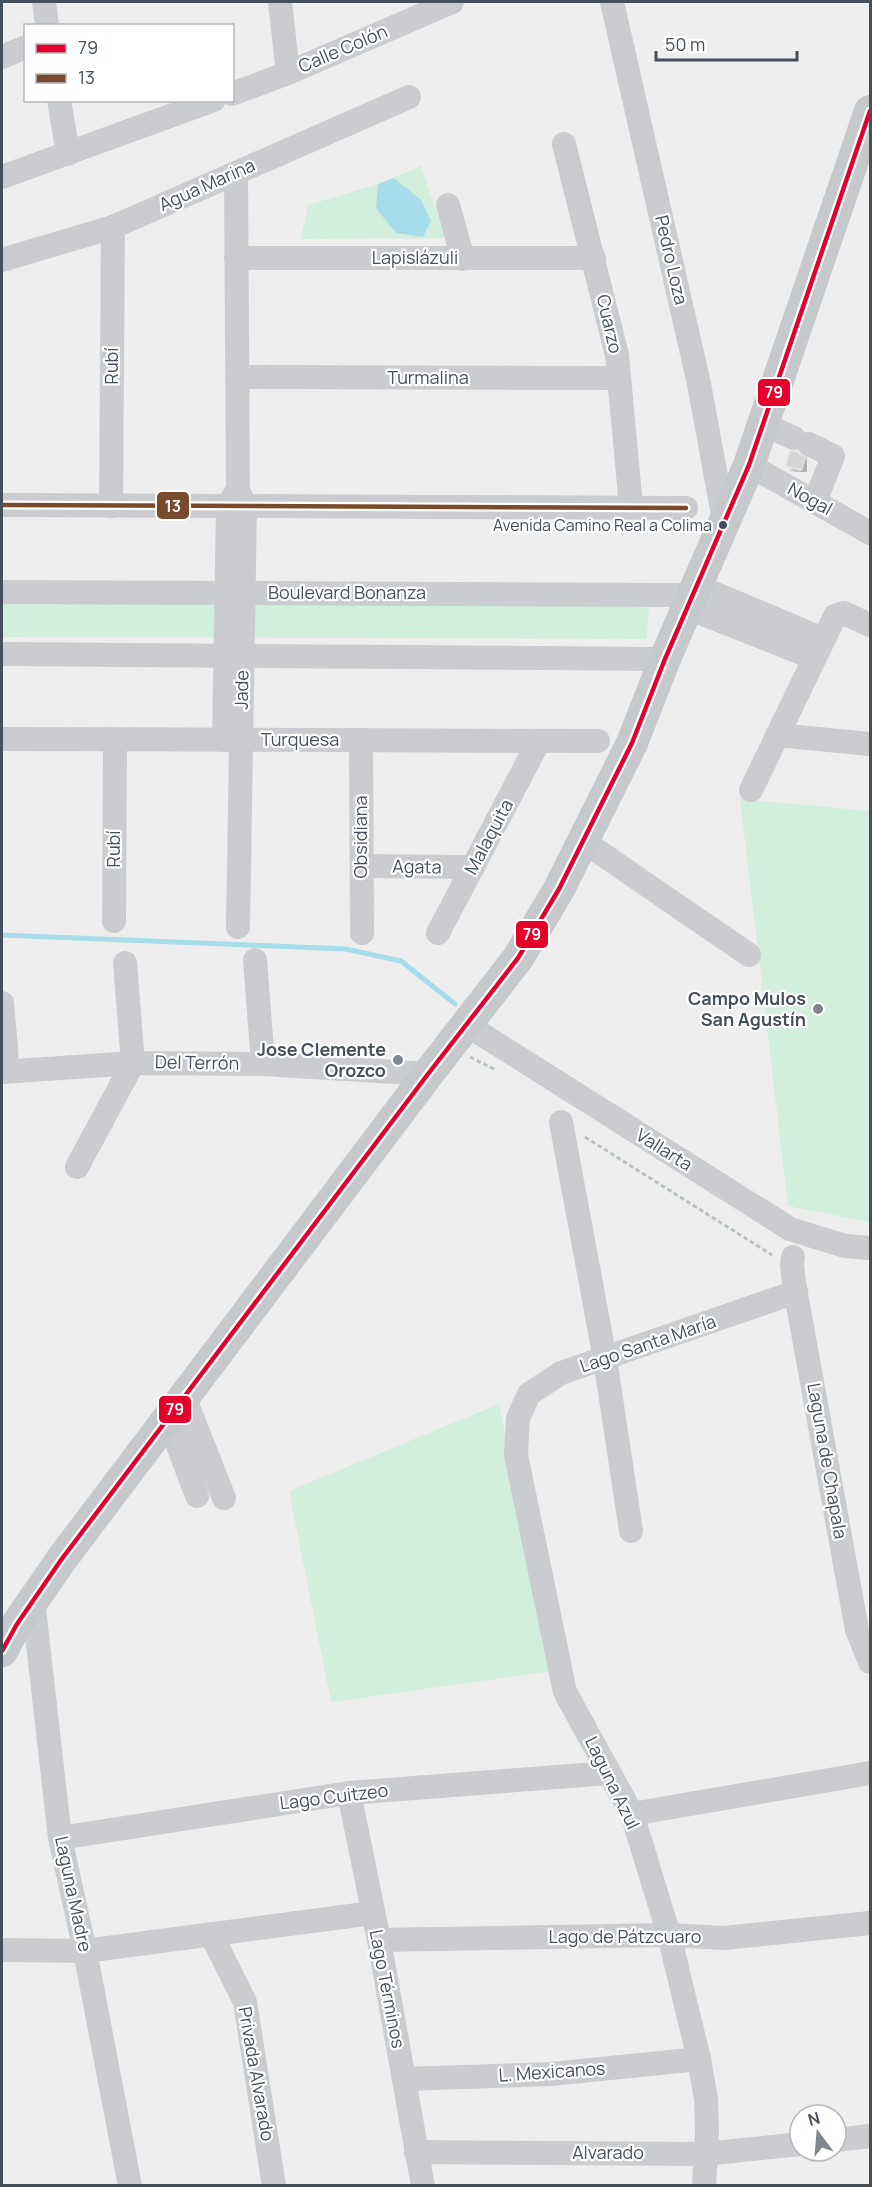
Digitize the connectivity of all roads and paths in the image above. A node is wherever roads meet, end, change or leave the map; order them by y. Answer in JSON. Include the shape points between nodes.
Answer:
{"nodes":[{"id":1,"x":44,"y":2,"type":"edge"},
{"id":2,"x":280,"y":2,"type":"edge"},
{"id":3,"x":452,"y":2,"type":"edge"},
{"id":4,"x":612,"y":2,"type":"edge"},
{"id":5,"x":47,"y":24,"type":"edge"},
{"id":6,"x":24,"y":48,"type":"edge"},
{"id":7,"x":2,"y":57,"type":"edge"},
{"id":8,"x":288,"y":73,"type":"junction"},
{"id":9,"x":234,"y":93,"type":"edge"},
{"id":10,"x":409,"y":98,"type":"dead end"},
{"id":11,"x":59,"y":102,"type":"edge"},
{"id":12,"x":189,"y":105,"type":"edge"},
{"id":13,"x":870,"y":111,"type":"edge"},
{"id":14,"x":564,"y":144,"type":"dead end"},
{"id":15,"x":68,"y":154,"type":"junction"},
{"id":16,"x":236,"y":173,"type":"junction"},
{"id":17,"x":2,"y":177,"type":"edge"},
{"id":18,"x":448,"y":205,"type":"dead end"},
{"id":19,"x":113,"y":227,"type":"junction"},
{"id":20,"x":236,"y":258,"type":"junction"},
{"id":21,"x":463,"y":258,"type":"junction"},
{"id":22,"x":594,"y":258,"type":"junction"},
{"id":23,"x":2,"y":261,"type":"edge"},
{"id":24,"x":237,"y":377,"type":"junction"},
{"id":25,"x":619,"y":378,"type":"junction"},
{"id":26,"x":763,"y":424,"type":"junction"},
{"id":27,"x":749,"y":465,"type":"junction"},
{"id":28,"x":237,"y":500,"type":"junction"},
{"id":29,"x":815,"y":502,"type":"junction"},
{"id":30,"x":2,"y":505,"type":"edge"},
{"id":31,"x":111,"y":506,"type":"junction"},
{"id":32,"x":631,"y":507,"type":"junction"},
{"id":33,"x":686,"y":508,"type":"dead end"},
{"id":34,"x":724,"y":520,"type":"junction"},
{"id":35,"x":870,"y":533,"type":"edge"},
{"id":36,"x":2,"y":592,"type":"edge"},
{"id":37,"x":235,"y":592,"type":"junction"},
{"id":38,"x":692,"y":596,"type":"junction"},
{"id":39,"x":870,"y":625,"type":"edge"},
{"id":40,"x":819,"y":649,"type":"junction"},
{"id":41,"x":2,"y":654,"type":"edge"},
{"id":42,"x":233,"y":655,"type":"junction"},
{"id":43,"x":665,"y":659,"type":"junction"},
{"id":44,"x":777,"y":735,"type":"junction"},
{"id":45,"x":2,"y":739,"type":"edge"},
{"id":46,"x":116,"y":740,"type":"junction"},
{"id":47,"x":232,"y":740,"type":"junction"},
{"id":48,"x":361,"y":741,"type":"junction"},
{"id":49,"x":539,"y":741,"type":"junction"},
{"id":50,"x":598,"y":741,"type":"dead end"},
{"id":51,"x":870,"y":744,"type":"edge"},
{"id":52,"x":751,"y":790,"type":"dead end"},
{"id":53,"x":579,"y":848,"type":"junction"},
{"id":54,"x":362,"y":866,"type":"junction"},
{"id":55,"x":473,"y":867,"type":"junction"},
{"id":56,"x":114,"y":921,"type":"dead end"},
{"id":57,"x":238,"y":927,"type":"dead end"},
{"id":58,"x":362,"y":933,"type":"dead end"},
{"id":59,"x":438,"y":933,"type":"dead end"},
{"id":60,"x":749,"y":955,"type":"dead end"},
{"id":61,"x":255,"y":960,"type":"dead end"},
{"id":62,"x":125,"y":963,"type":"dead end"},
{"id":63,"x":2,"y":1003,"type":"edge"},
{"id":64,"x":467,"y":1025,"type":"junction"},
{"id":65,"x":133,"y":1063,"type":"junction"},
{"id":66,"x":263,"y":1064,"type":"junction"},
{"id":67,"x":5,"y":1072,"type":"edge"},
{"id":68,"x":428,"y":1074,"type":"junction"},
{"id":69,"x":561,"y":1122,"type":"joint"},
{"id":70,"x":77,"y":1167,"type":"dead end"},
{"id":71,"x":870,"y":1248,"type":"edge"},
{"id":72,"x":793,"y":1257,"type":"joint"},
{"id":73,"x":796,"y":1292,"type":"junction"},
{"id":74,"x":605,"y":1359,"type":"junction"},
{"id":75,"x":176,"y":1408,"type":"junction"},
{"id":76,"x":518,"y":1418,"type":"joint"},
{"id":77,"x":197,"y":1496,"type":"dead end"},
{"id":78,"x":224,"y":1498,"type":"dead end"},
{"id":79,"x":631,"y":1531,"type":"dead end"},
{"id":80,"x":33,"y":1600,"type":"junction"},
{"id":81,"x":2,"y":1651,"type":"edge"},
{"id":82,"x":870,"y":1662,"type":"edge"},
{"id":83,"x":609,"y":1773,"type":"junction"},
{"id":84,"x":870,"y":1773,"type":"edge"},
{"id":85,"x":350,"y":1793,"type":"junction"},
{"id":86,"x":632,"y":1814,"type":"junction"},
{"id":87,"x":60,"y":1838,"type":"junction"},
{"id":88,"x":373,"y":1913,"type":"junction"},
{"id":89,"x":870,"y":1923,"type":"edge"},
{"id":90,"x":211,"y":1934,"type":"junction"},
{"id":91,"x":669,"y":1935,"type":"junction"},
{"id":92,"x":379,"y":1940,"type":"junction"},
{"id":93,"x":2,"y":1950,"type":"edge"},
{"id":94,"x":85,"y":1951,"type":"junction"},
{"id":95,"x":699,"y":2059,"type":"junction"},
{"id":96,"x":404,"y":2079,"type":"junction"},
{"id":97,"x":870,"y":2136,"type":"edge"},
{"id":98,"x":848,"y":2139,"type":"edge"},
{"id":99,"x":788,"y":2145,"type":"edge"},
{"id":100,"x":416,"y":2152,"type":"junction"},
{"id":101,"x":705,"y":2154,"type":"junction"},
{"id":102,"x":419,"y":2185,"type":"edge"},
{"id":103,"x":130,"y":2186,"type":"edge"},
{"id":104,"x":274,"y":2186,"type":"edge"},
{"id":105,"x":704,"y":2186,"type":"edge"}],
"edges":[{"from":1,"to":5,"type":"street"},
{"from":2,"to":8,"type":"street"},
{"from":3,"to":8,"type":"street","name":"Calle Colón"},
{"from":4,"to":34,"type":"street","name":"Pedro Loza","via":[[699,384]]},
{"from":6,"to":7,"type":"street"},
{"from":8,"to":9,"type":"street","name":"Calle Colón"},
{"from":10,"to":16,"type":"street","name":"Agua Marina"},
{"from":11,"to":15,"type":"street"},
{"from":12,"to":15,"type":"street"},
{"from":13,"to":26,"type":"main road"},
{"from":14,"to":22,"type":"street","name":"Cuarzo"},
{"from":15,"to":17,"type":"street"},
{"from":16,"to":19,"type":"street","name":"Agua Marina"},
{"from":16,"to":20,"type":"street","name":"Jade"},
{"from":18,"to":21,"type":"street"},
{"from":19,"to":23,"type":"street","name":"Agua Marina"},
{"from":19,"to":31,"type":"street","name":"Rubí"},
{"from":20,"to":21,"type":"street","name":"Lapislázuli"},
{"from":20,"to":24,"type":"street","name":"Jade"},
{"from":21,"to":22,"type":"street","name":"Lapislázuli"},
{"from":22,"to":25,"type":"street","name":"Cuarzo"},
{"from":24,"to":25,"type":"street","name":"Turmalina"},
{"from":24,"to":28,"type":"street","name":"Jade"},
{"from":25,"to":32,"type":"street","name":"Cuarzo"},
{"from":26,"to":27,"type":"main road"},
{"from":26,"to":29,"type":"street","via":[[832,456]]},
{"from":27,"to":29,"type":"street","name":"Nogal"},
{"from":27,"to":34,"type":"main road"},
{"from":28,"to":31,"type":"street"},
{"from":28,"to":32,"type":"street"},
{"from":28,"to":37,"type":"street","name":"Jade"},
{"from":29,"to":35,"type":"street","name":"Nogal"},
{"from":30,"to":31,"type":"street"},
{"from":32,"to":33,"type":"street"},
{"from":34,"to":38,"type":"main road"},
{"from":36,"to":37,"type":"street","name":"Boulevard Bonanza"},
{"from":37,"to":38,"type":"street","name":"Boulevard Bonanza"},
{"from":37,"to":42,"type":"street","name":"Jade"},
{"from":38,"to":40,"type":"street"},
{"from":38,"to":43,"type":"main road"},
{"from":39,"to":40,"type":"street","via":[[840,613]]},
{"from":40,"to":44,"type":"street"},
{"from":41,"to":42,"type":"street"},
{"from":42,"to":43,"type":"street"},
{"from":42,"to":47,"type":"street","name":"Jade"},
{"from":43,"to":53,"type":"main road","via":[[632,743]]},
{"from":44,"to":51,"type":"street"},
{"from":44,"to":52,"type":"street"},
{"from":45,"to":46,"type":"street","name":"Turquesa"},
{"from":46,"to":47,"type":"street","name":"Turquesa"},
{"from":46,"to":56,"type":"street","name":"Rubí"},
{"from":47,"to":48,"type":"street","name":"Turquesa"},
{"from":47,"to":57,"type":"street","name":"Jade"},
{"from":48,"to":49,"type":"street","name":"Turquesa"},
{"from":48,"to":54,"type":"street","name":"Obsidiana"},
{"from":49,"to":50,"type":"street","name":"Turquesa"},
{"from":49,"to":55,"type":"street","name":"Malaquita"},
{"from":53,"to":60,"type":"street","via":[[646,892],[678,920],[690,914]]},
{"from":53,"to":64,"type":"main road","via":[[518,958]]},
{"from":54,"to":55,"type":"street","name":"Agata"},
{"from":54,"to":58,"type":"street","name":"Obsidiana"},
{"from":55,"to":59,"type":"street","name":"Malaquita"},
{"from":61,"to":66,"type":"street"},
{"from":62,"to":65,"type":"street"},
{"from":63,"to":67,"type":"street"},
{"from":64,"to":68,"type":"main road"},
{"from":64,"to":71,"type":"street","name":"Vallarta","via":[[790,1229],[845,1246]]},
{"from":65,"to":66,"type":"street","name":"Del Terrón"},
{"from":65,"to":67,"type":"street","name":"Del Terrón"},
{"from":65,"to":70,"type":"street"},
{"from":66,"to":68,"type":"street","name":"Del Terrón"},
{"from":68,"to":75,"type":"main road"},
{"from":69,"to":72,"type":"path","via":[[770,1254]]},
{"from":69,"to":74,"type":"street"},
{"from":72,"to":73,"type":"street","name":"Laguna de Chapala"},
{"from":73,"to":74,"type":"street","name":"Lago Santa María"},
{"from":73,"to":82,"type":"street","name":"Laguna de Chapala","via":[[857,1630]]},
{"from":74,"to":76,"type":"street","name":"Lago Santa María","via":[[561,1373],[529,1394]]},
{"from":74,"to":79,"type":"street"},
{"from":75,"to":77,"type":"street"},
{"from":75,"to":78,"type":"street"},
{"from":75,"to":80,"type":"main road"},
{"from":76,"to":83,"type":"street","name":"Laguna Azul","via":[[516,1455],[565,1692]]},
{"from":80,"to":81,"type":"main road"},
{"from":80,"to":87,"type":"street","name":"Laguna Madre"},
{"from":83,"to":85,"type":"street","name":"Lago Cuitzeo"},
{"from":83,"to":86,"type":"street","name":"Laguna Azul"},
{"from":84,"to":86,"type":"street"},
{"from":85,"to":87,"type":"street","name":"Lago Cuitzeo"},
{"from":85,"to":88,"type":"street","name":"Lago Términos"},
{"from":86,"to":91,"type":"street","name":"Laguna Azul"},
{"from":87,"to":94,"type":"street","name":"Laguna Madre"},
{"from":88,"to":90,"type":"street"},
{"from":88,"to":92,"type":"street","name":"Lago Términos"},
{"from":89,"to":91,"type":"street","name":"Lago de Pátzcuaro","via":[[724,1938]]},
{"from":90,"to":94,"type":"street"},
{"from":90,"to":104,"type":"street","name":"Privada Alvarado","via":[[245,2002]]},
{"from":91,"to":92,"type":"street","name":"Lago de Pátzcuaro"},
{"from":91,"to":95,"type":"street","name":"Laguna Azul"},
{"from":92,"to":96,"type":"street","name":"Lago Términos"},
{"from":93,"to":94,"type":"street"},
{"from":94,"to":103,"type":"street","name":"Laguna Madre"},
{"from":95,"to":96,"type":"street","name":"L. Mexicanos","via":[[551,2074]]},
{"from":95,"to":101,"type":"street","name":"Laguna Azul","via":[[706,2099]]},
{"from":96,"to":100,"type":"street","name":"Lago Términos"},
{"from":97,"to":98,"type":"street"},
{"from":99,"to":101,"type":"street","name":"Alvarado"},
{"from":100,"to":101,"type":"street","name":"Alvarado"},
{"from":100,"to":102,"type":"street","name":"Lago Términos"},
{"from":101,"to":105,"type":"street","name":"Laguna Azul"}]}
